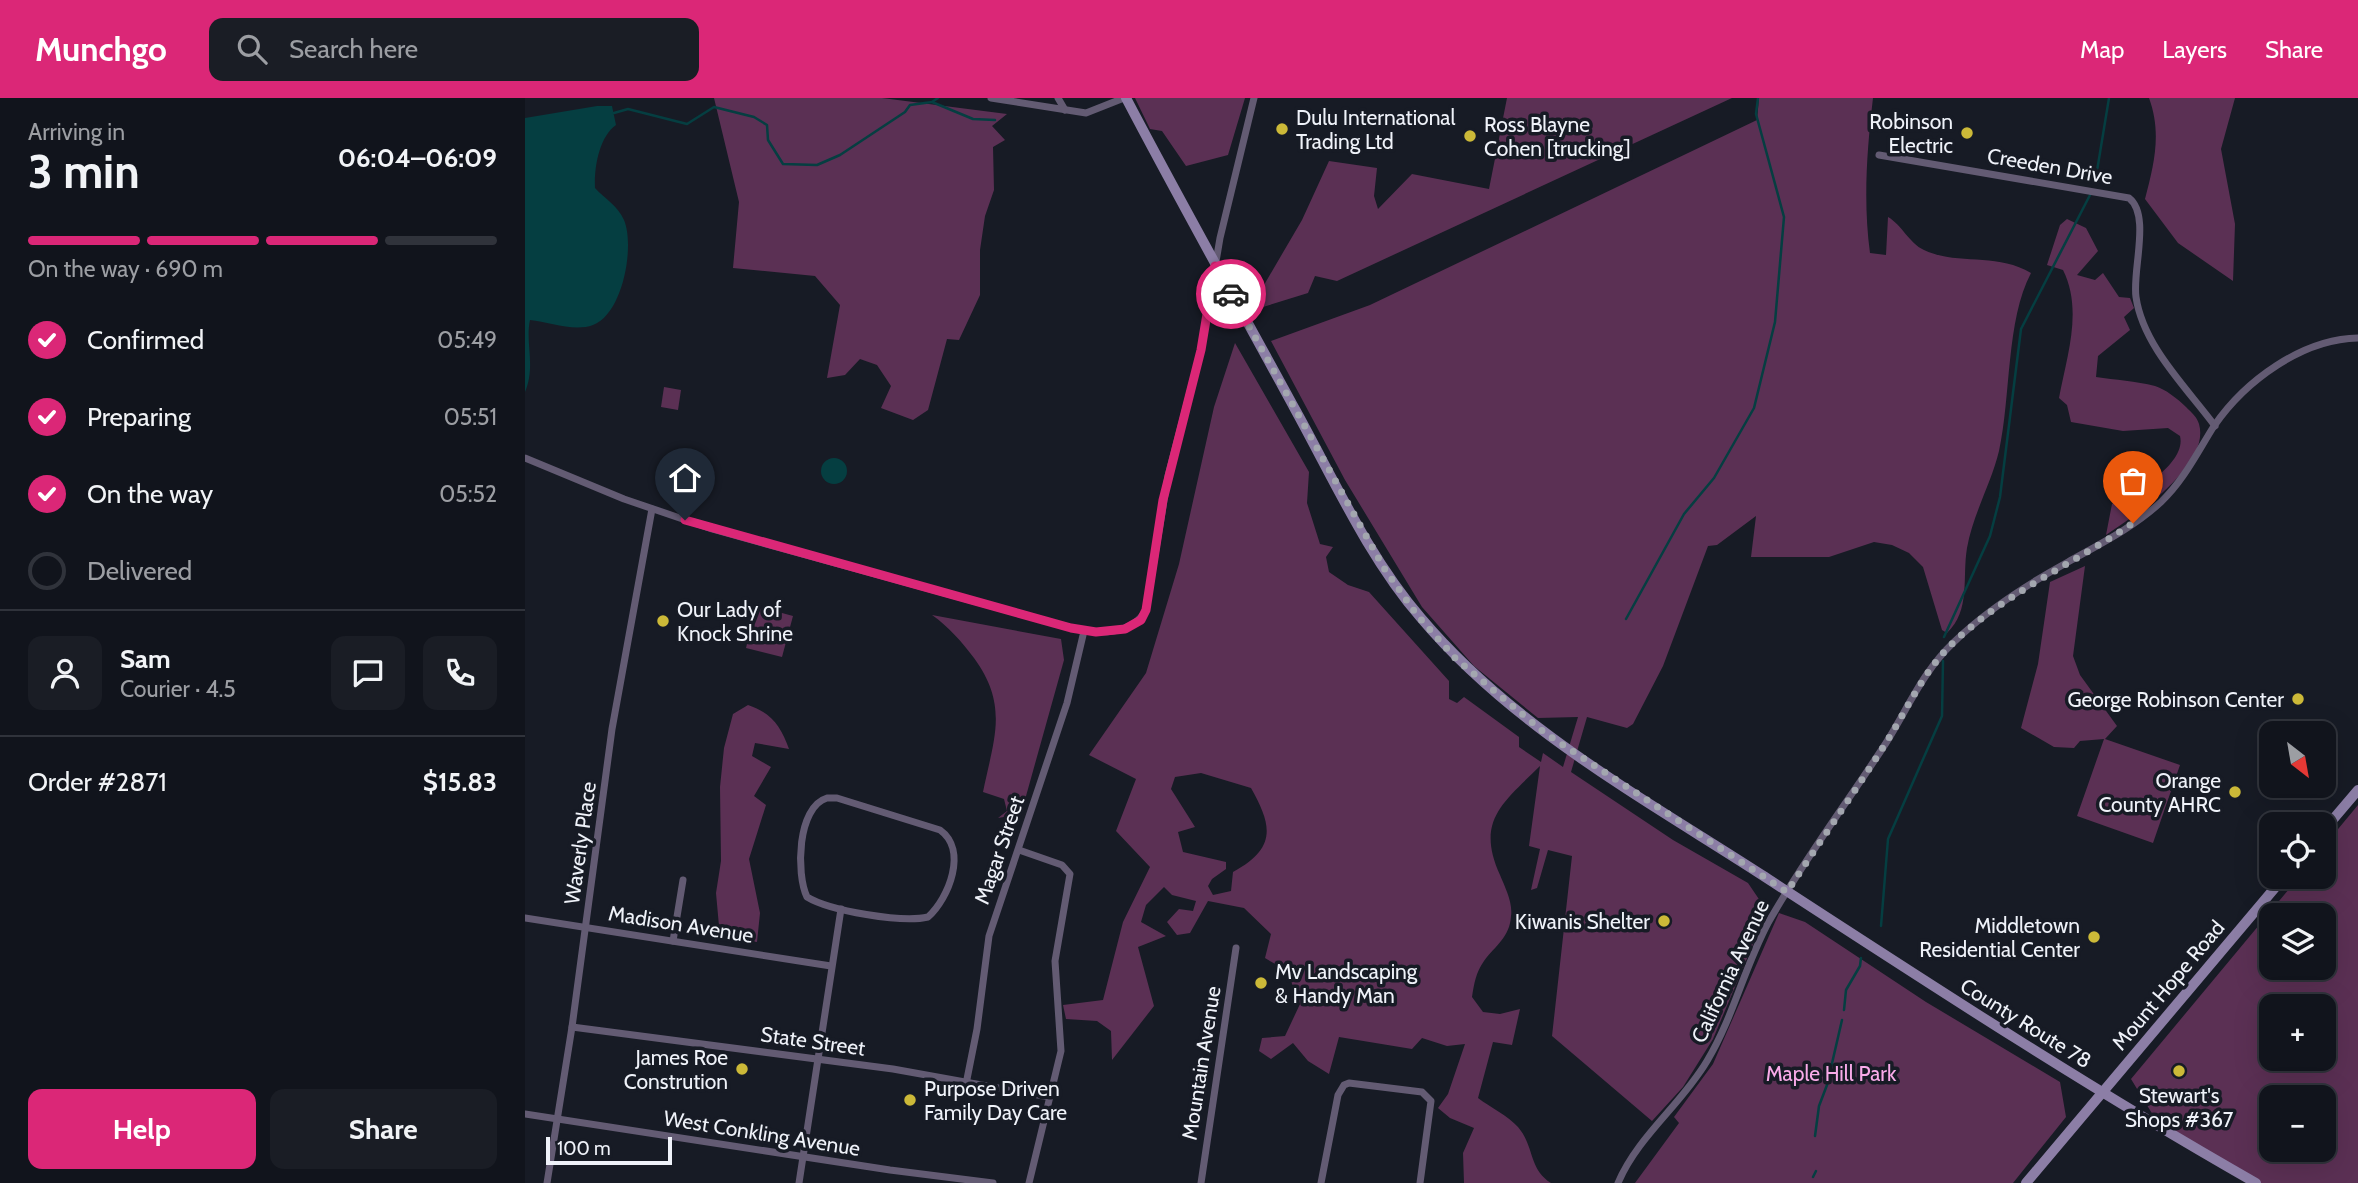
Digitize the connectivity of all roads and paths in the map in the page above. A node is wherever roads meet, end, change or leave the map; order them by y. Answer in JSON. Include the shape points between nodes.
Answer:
{"nodes":[{"id":1,"x":991,"y":98,"type":"edge"},
{"id":2,"x":1058,"y":98,"type":"edge"},
{"id":3,"x":1125,"y":98,"type":"edge"},
{"id":4,"x":1254,"y":98,"type":"edge"},
{"id":5,"x":1065,"y":110,"type":"junction"},
{"id":6,"x":1879,"y":155,"type":"dead end"},
{"id":7,"x":1215,"y":266,"type":"junction"},
{"id":8,"x":2358,"y":338,"type":"edge"},
{"id":9,"x":2215,"y":426,"type":"junction"},
{"id":10,"x":525,"y":458,"type":"edge"},
{"id":11,"x":652,"y":509,"type":"junction"},
{"id":12,"x":1084,"y":631,"type":"junction"},
{"id":13,"x":2358,"y":790,"type":"edge"},
{"id":14,"x":2336,"y":816,"type":"edge"},
{"id":15,"x":1019,"y":850,"type":"junction"},
{"id":16,"x":683,"y":880,"type":"dead end"},
{"id":17,"x":2274,"y":889,"type":"edge"},
{"id":18,"x":1787,"y":892,"type":"junction"},
{"id":19,"x":841,"y":909,"type":"junction"},
{"id":20,"x":525,"y":918,"type":"edge"},
{"id":21,"x":585,"y":927,"type":"junction"},
{"id":22,"x":673,"y":941,"type":"junction"},
{"id":23,"x":1237,"y":948,"type":"dead end"},
{"id":24,"x":831,"y":966,"type":"junction"},
{"id":25,"x":572,"y":1027,"type":"junction"},
{"id":26,"x":817,"y":1059,"type":"junction"},
{"id":27,"x":966,"y":1084,"type":"junction"},
{"id":28,"x":2102,"y":1094,"type":"junction"},
{"id":29,"x":1049,"y":1097,"type":"junction"},
{"id":30,"x":525,"y":1114,"type":"edge"},
{"id":31,"x":557,"y":1119,"type":"junction"},
{"id":32,"x":802,"y":1157,"type":"junction"},
{"id":33,"x":547,"y":1183,"type":"edge"},
{"id":34,"x":800,"y":1183,"type":"edge"},
{"id":35,"x":993,"y":1183,"type":"edge"},
{"id":36,"x":1029,"y":1183,"type":"edge"},
{"id":37,"x":1201,"y":1183,"type":"edge"},
{"id":38,"x":1321,"y":1183,"type":"edge"},
{"id":39,"x":1420,"y":1183,"type":"edge"},
{"id":40,"x":1618,"y":1183,"type":"edge"},
{"id":41,"x":2026,"y":1183,"type":"edge"},
{"id":42,"x":2256,"y":1183,"type":"edge"}],
"edges":[{"from":1,"to":5,"type":"street"},
{"from":2,"to":5,"type":"street"},
{"from":3,"to":5,"type":"street","via":[[1095,111]]},
{"from":3,"to":7,"type":"street","name":"County Route 78"},
{"from":4,"to":7,"type":"street"},
{"from":6,"to":9,"type":"street","name":"Creeden Drive","via":[[2129,198],[2140,214],[2135,287],[2141,316],[2159,350]]},
{"from":7,"to":12,"type":"street","via":[[1201,350],[1163,500],[1148,603],[1140,621],[1125,629]]},
{"from":7,"to":18,"type":"street","name":"County Route 78","via":[[1384,568],[1456,659],[1545,733]]},
{"from":8,"to":9,"type":"street","name":"California Avenue","via":[[2333,340],[2290,357],[2241,395]]},
{"from":9,"to":18,"type":"street","name":"California Avenue","via":[[2188,471],[2158,505],[2015,594],[1943,653]]},
{"from":10,"to":11,"type":"street"},
{"from":11,"to":12,"type":"street"},
{"from":11,"to":21,"type":"street","name":"Waverly Place","via":[[612,729]]},
{"from":12,"to":15,"type":"street","name":"Magar Street","via":[[1067,703]]},
{"from":13,"to":14,"type":"street"},
{"from":15,"to":27,"type":"street","name":"Magar Street","via":[[989,936]]},
{"from":15,"to":29,"type":"street","via":[[1062,865],[1070,874],[1055,961],[1061,1051]]},
{"from":16,"to":22,"type":"street"},
{"from":17,"to":28,"type":"street","name":"Mount Hope Road"},
{"from":18,"to":28,"type":"street","name":"County Route 78"},
{"from":18,"to":40,"type":"street","name":"California Avenue","via":[[1757,945],[1710,1057],[1633,1154]]},
{"from":19,"to":19,"type":"street","via":[[807,897],[801,884],[807,815],[818,801],[850,802],[940,830],[952,841],[953,867],[940,904],[928,917]]},
{"from":19,"to":24,"type":"street"},
{"from":20,"to":21,"type":"street","name":"Madison Avenue"},
{"from":21,"to":22,"type":"street","name":"Madison Avenue"},
{"from":21,"to":25,"type":"street","name":"Waverly Place"},
{"from":22,"to":24,"type":"street","name":"Madison Avenue"},
{"from":23,"to":37,"type":"street","name":"Mountain Avenue"},
{"from":24,"to":26,"type":"street"},
{"from":25,"to":26,"type":"street","name":"State Street"},
{"from":25,"to":31,"type":"street","name":"Waverly Place"},
{"from":26,"to":27,"type":"street","name":"State Street"},
{"from":26,"to":32,"type":"street"},
{"from":27,"to":29,"type":"street","name":"State Street"},
{"from":28,"to":41,"type":"street","name":"Mount Hope Road"},
{"from":28,"to":42,"type":"street","name":"County Route 78"},
{"from":29,"to":36,"type":"street"},
{"from":30,"to":31,"type":"street","name":"West Conkling Avenue"},
{"from":31,"to":32,"type":"street","name":"West Conkling Avenue"},
{"from":31,"to":33,"type":"street","name":"Waverly Place"},
{"from":32,"to":34,"type":"street"},
{"from":32,"to":35,"type":"street","name":"West Conkling Avenue"},
{"from":38,"to":39,"type":"street","via":[[1338,1095],[1344,1085],[1364,1084],[1422,1092],[1431,1101]]}]}
